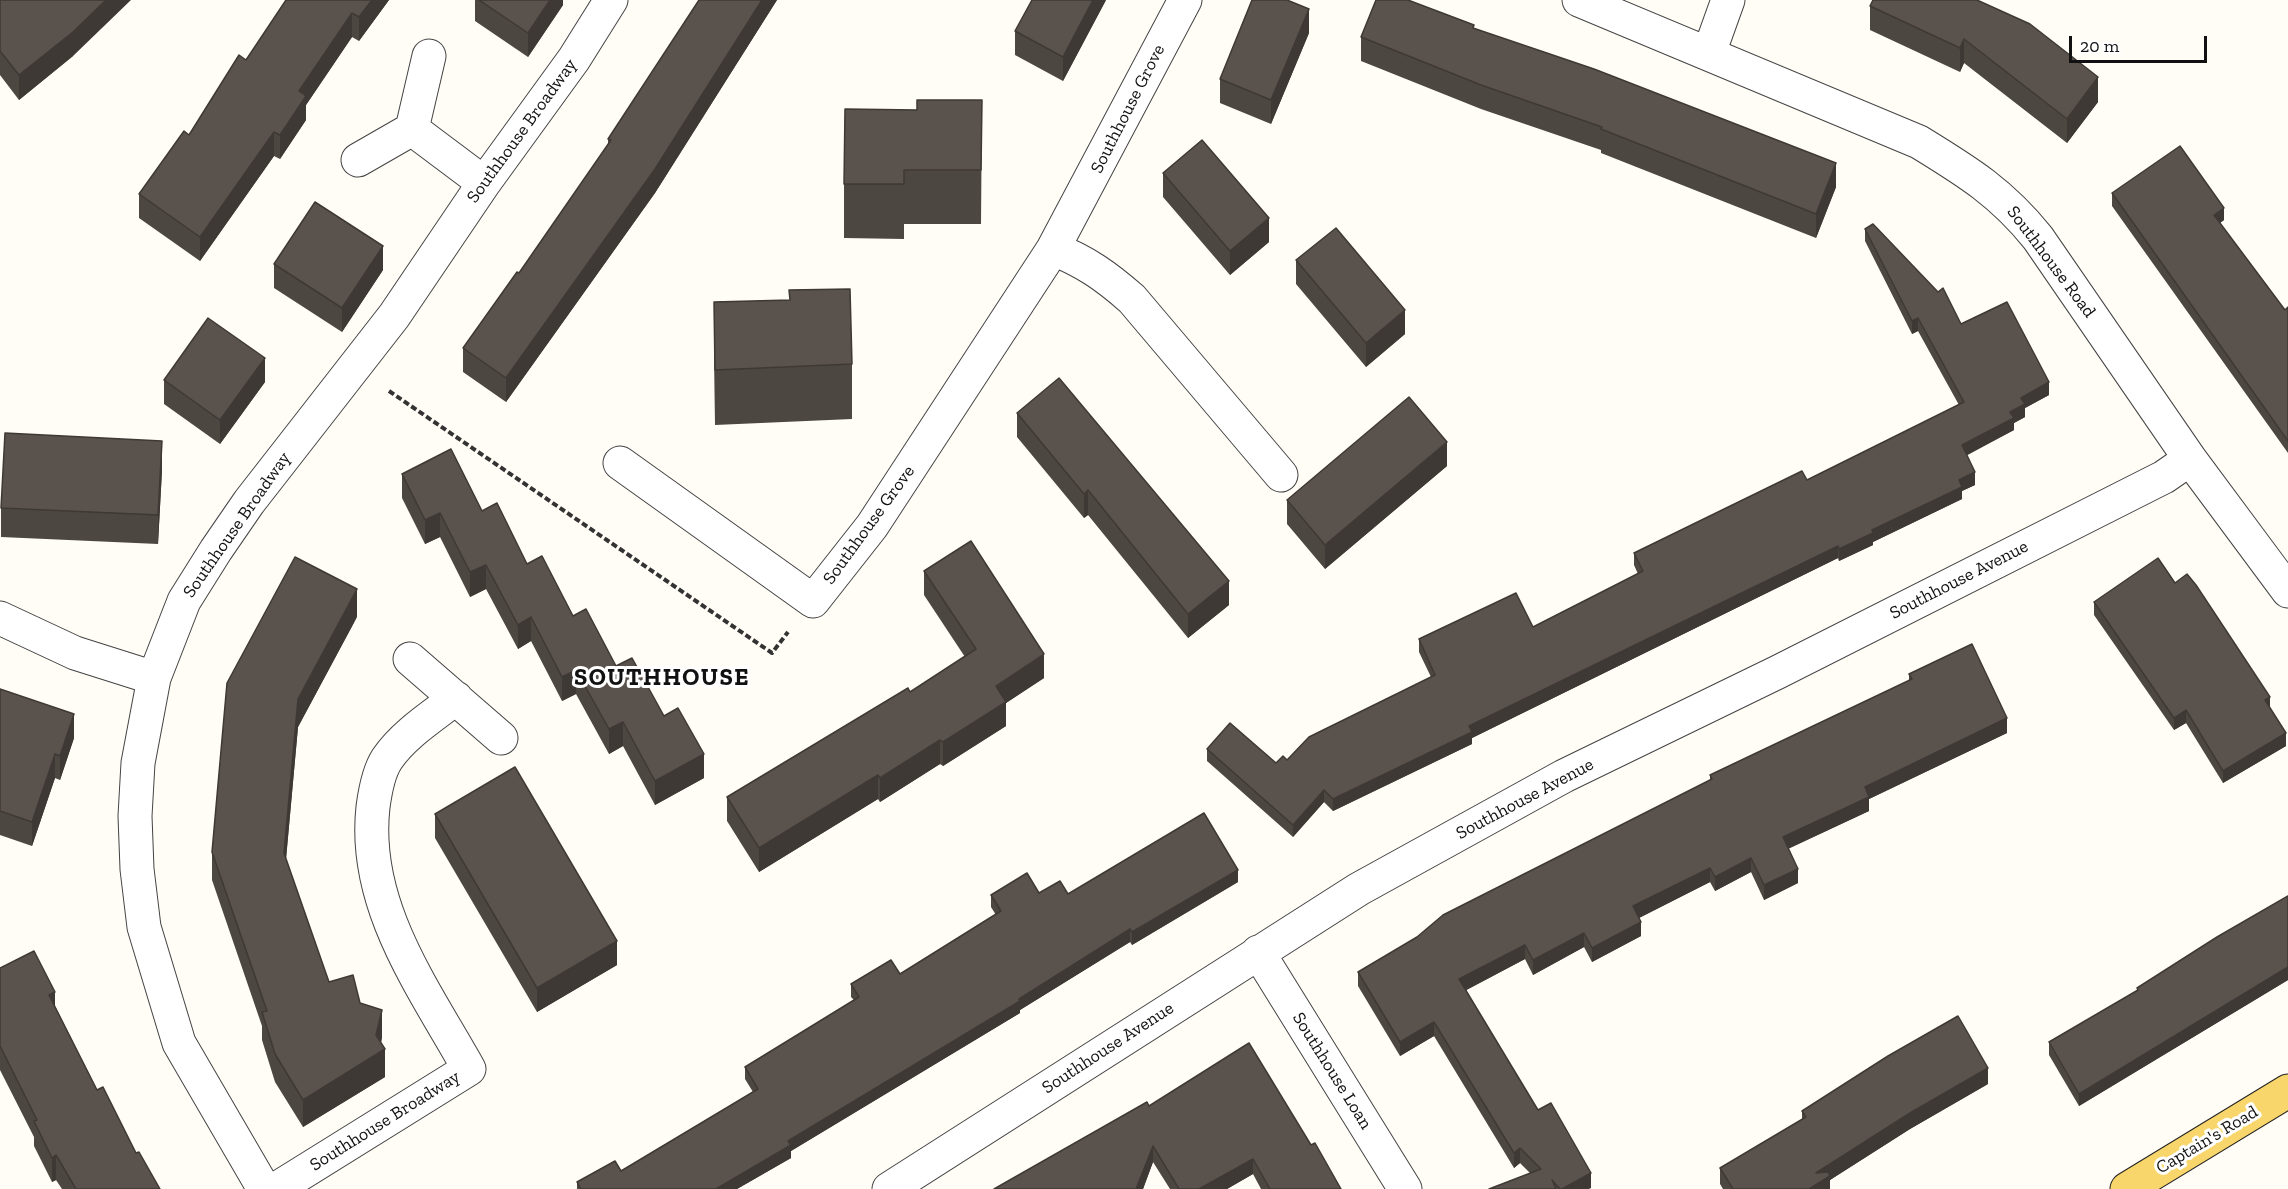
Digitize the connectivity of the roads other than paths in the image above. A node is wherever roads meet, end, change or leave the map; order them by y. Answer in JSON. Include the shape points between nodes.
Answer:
{"nodes":[{"id":1,"x":611,"y":0,"type":"edge"},
{"id":2,"x":1185,"y":0,"type":"edge"},
{"id":3,"x":1579,"y":0,"type":"edge"},
{"id":4,"x":1728,"y":0,"type":"edge"},
{"id":5,"x":1709,"y":53,"type":"junction"},
{"id":6,"x":429,"y":56,"type":"dead end"},
{"id":7,"x":412,"y":129,"type":"junction"},
{"id":8,"x":358,"y":160,"type":"dead end"},
{"id":9,"x":484,"y":183,"type":"junction"},
{"id":10,"x":1053,"y":249,"type":"junction"},
{"id":11,"x":2190,"y":459,"type":"junction"},
{"id":12,"x":620,"y":463,"type":"dead end"},
{"id":13,"x":1281,"y":475,"type":"dead end"},
{"id":14,"x":2288,"y":591,"type":"edge"},
{"id":15,"x":0,"y":618,"type":"edge"},
{"id":16,"x":410,"y":659,"type":"dead end"},
{"id":17,"x":154,"y":678,"type":"junction"},
{"id":18,"x":456,"y":698,"type":"junction"},
{"id":19,"x":501,"y":738,"type":"dead end"},
{"id":20,"x":1258,"y":952,"type":"junction"},
{"id":21,"x":2288,"y":1091,"type":"edge"},
{"id":22,"x":264,"y":1189,"type":"edge"},
{"id":23,"x":276,"y":1189,"type":"edge"},
{"id":24,"x":889,"y":1189,"type":"edge"},
{"id":25,"x":1405,"y":1189,"type":"edge"},
{"id":26,"x":2127,"y":1189,"type":"edge"}],
"edges":[{"from":1,"to":9,"type":"street","name":"Southhouse Broadway","via":[[574,59]]},
{"from":2,"to":10,"type":"street","name":"Southhouse Grove"},
{"from":3,"to":5,"type":"street","name":"Southhouse Road"},
{"from":4,"to":5,"type":"street"},
{"from":5,"to":11,"type":"street","name":"Southhouse Road","via":[[1919,142],[2014,207]]},
{"from":6,"to":7,"type":"street"},
{"from":7,"to":8,"type":"street"},
{"from":7,"to":9,"type":"street"},
{"from":9,"to":17,"type":"street","name":"Southhouse Broadway","via":[[394,316],[216,550],[184,601]]},
{"from":10,"to":12,"type":"street","name":"Southhouse Grove","via":[[872,526],[813,601]]},
{"from":10,"to":13,"type":"street","via":[[1080,259],[1107,276],[1132,299]]},
{"from":11,"to":14,"type":"street","name":"Southhouse Road"},
{"from":11,"to":20,"type":"street","name":"Southhouse Avenue","via":[[2132,493],[1564,776],[1359,889]]},
{"from":15,"to":17,"type":"street","via":[[75,653]]},
{"from":16,"to":18,"type":"street"},
{"from":17,"to":22,"type":"street","name":"Southhouse Broadway","via":[[138,763],[135,816],[144,927],[179,1042]]},
{"from":18,"to":19,"type":"street"},
{"from":18,"to":23,"type":"street","name":"Southhouse Broadway","via":[[417,728],[386,760],[375,794],[370,838],[378,887],[393,934],[469,1069]]},
{"from":20,"to":24,"type":"street","name":"Southhouse Avenue"},
{"from":20,"to":25,"type":"street","name":"Southhouse Loan"},
{"from":21,"to":26,"type":"main road","name":"Captain's Road"}]}
